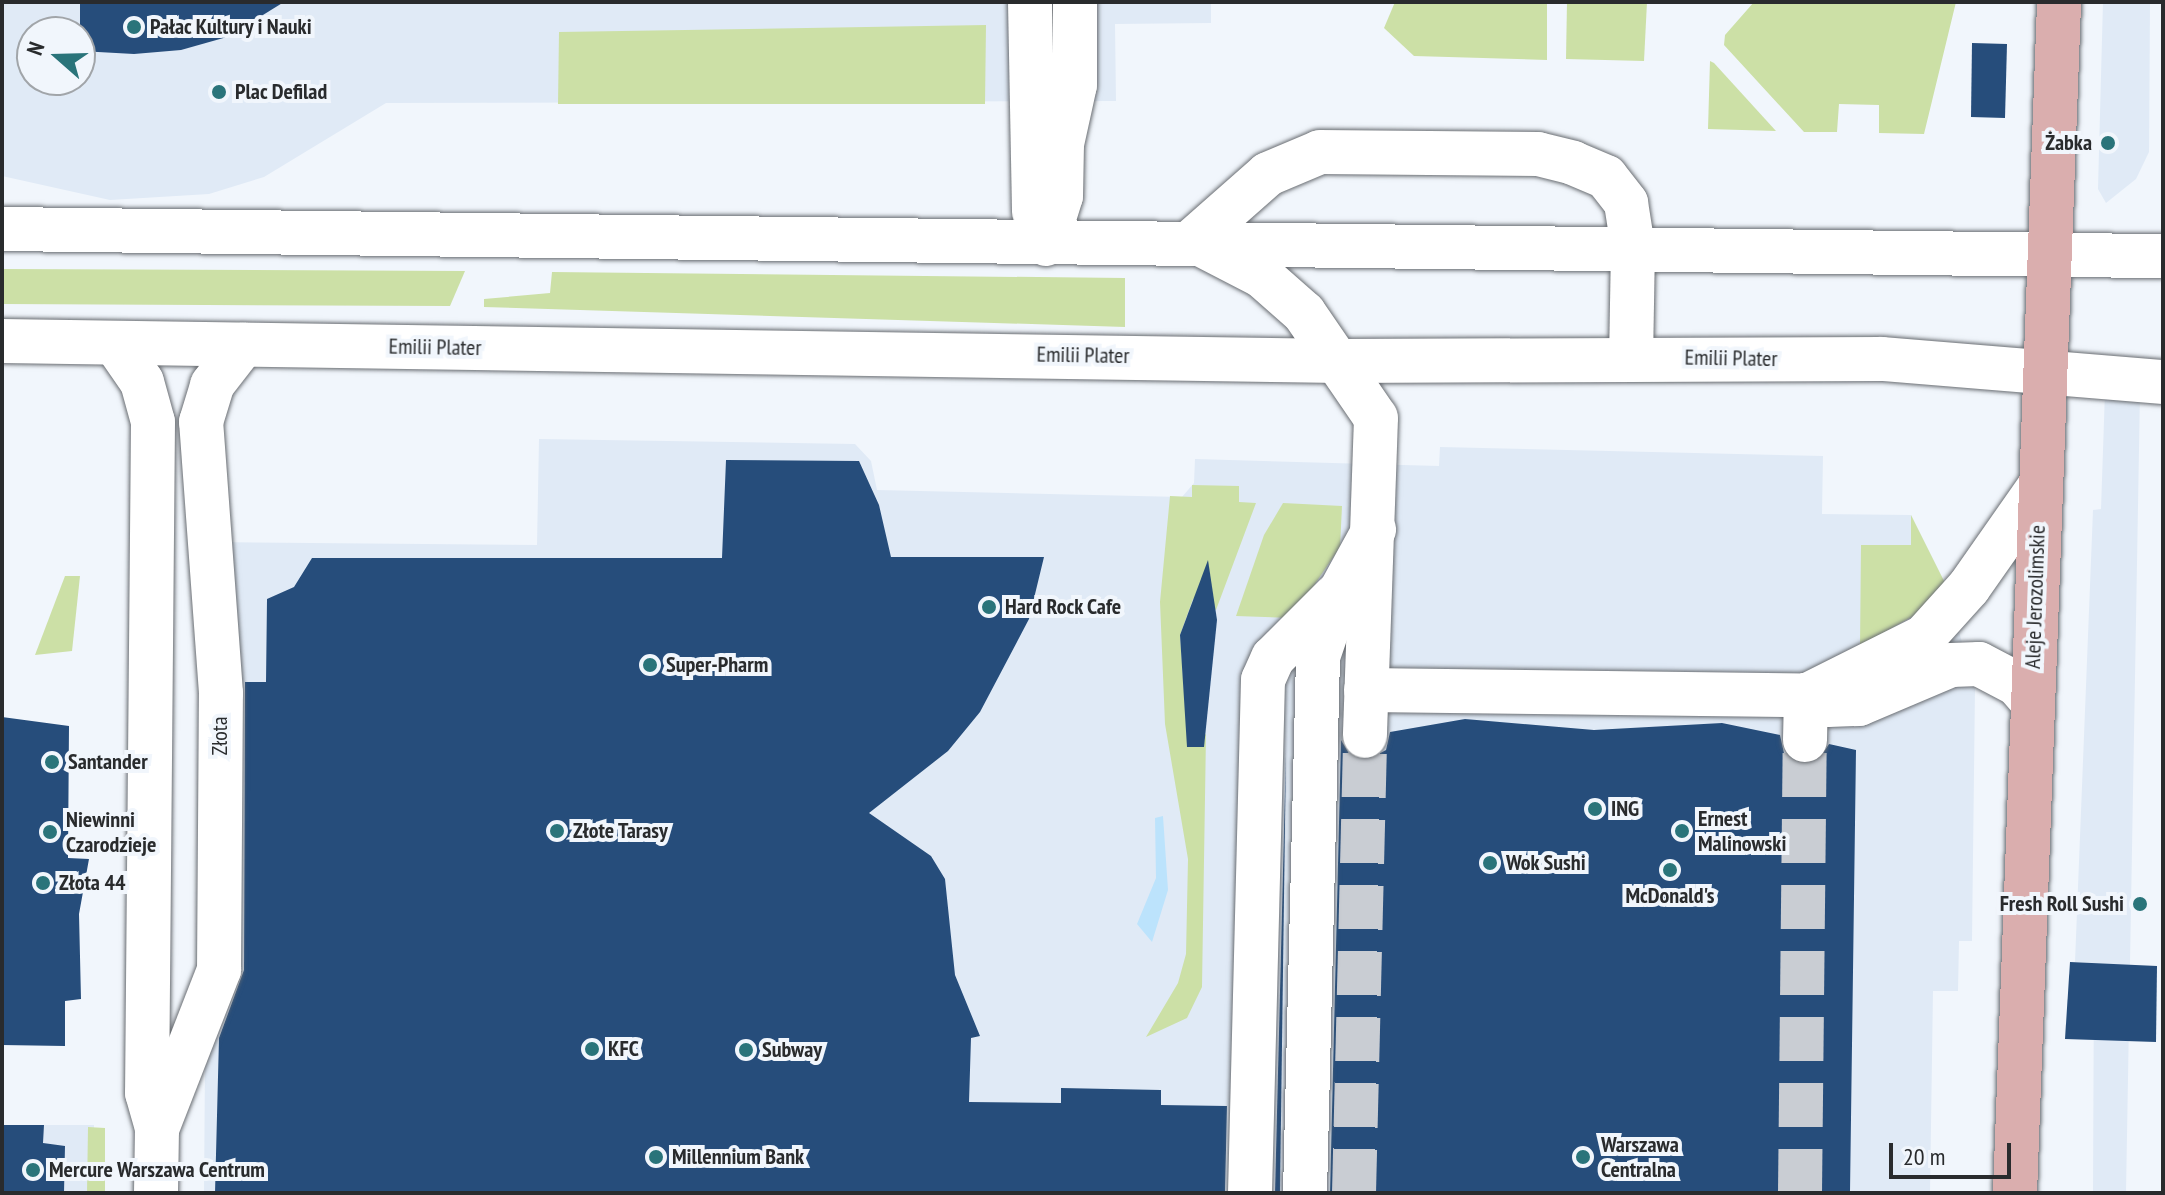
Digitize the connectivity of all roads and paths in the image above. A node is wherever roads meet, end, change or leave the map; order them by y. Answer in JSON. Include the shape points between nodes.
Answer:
{"nodes":[{"id":1,"x":1030,"y":2,"type":"edge"},
{"id":2,"x":1075,"y":2,"type":"edge"},
{"id":3,"x":2059,"y":2,"type":"edge"},
{"id":4,"x":2,"y":229,"type":"edge"},
{"id":5,"x":1192,"y":241,"type":"junction"},
{"id":6,"x":1046,"y":244,"type":"junction"},
{"id":7,"x":1633,"y":247,"type":"junction"},
{"id":8,"x":2049,"y":253,"type":"junction"},
{"id":9,"x":2163,"y":256,"type":"edge"},
{"id":10,"x":2,"y":341,"type":"edge"},
{"id":11,"x":115,"y":343,"type":"junction"},
{"id":12,"x":243,"y":345,"type":"junction"},
{"id":13,"x":1631,"y":358,"type":"junction"},
{"id":14,"x":1340,"y":361,"type":"junction"},
{"id":15,"x":1442,"y":362,"type":"junction"},
{"id":16,"x":2044,"y":373,"type":"junction"},
{"id":17,"x":2163,"y":382,"type":"edge"},
{"id":18,"x":1376,"y":418,"type":"junction"},
{"id":19,"x":2039,"y":487,"type":"junction"},
{"id":20,"x":1374,"y":530,"type":"junction"},
{"id":21,"x":1340,"y":592,"type":"junction"},
{"id":22,"x":1366,"y":690,"type":"junction"},
{"id":23,"x":1806,"y":695,"type":"junction"},
{"id":24,"x":2031,"y":700,"type":"junction"},
{"id":25,"x":1365,"y":736,"type":"tunnel mouth"},
{"id":26,"x":1805,"y":740,"type":"tunnel mouth"},
{"id":27,"x":157,"y":1129,"type":"junction"},
{"id":28,"x":156,"y":1193,"type":"edge"},
{"id":29,"x":1250,"y":1193,"type":"edge"},
{"id":30,"x":1305,"y":1193,"type":"edge"},
{"id":31,"x":2015,"y":1193,"type":"edge"}],
"edges":[{"from":1,"to":6,"type":"street","via":[[1034,210]]},
{"from":2,"to":6,"type":"street","via":[[1075,85],[1062,144],[1061,196]]},
{"from":3,"to":8,"type":"main road","name":"Aleje Jerozolimskie"},
{"from":4,"to":6,"type":"street"},
{"from":5,"to":6,"type":"street"},
{"from":5,"to":7,"type":"street"},
{"from":5,"to":7,"type":"street","via":[[1268,174],[1320,152],[1538,154],[1573,163],[1618,189]]},
{"from":5,"to":14,"type":"street","via":[[1262,276],[1304,313]]},
{"from":7,"to":8,"type":"street"},
{"from":7,"to":13,"type":"street"},
{"from":8,"to":9,"type":"street"},
{"from":8,"to":16,"type":"main road","name":"Aleje Jerozolimskie"},
{"from":10,"to":11,"type":"street","name":"Emilii Plater"},
{"from":11,"to":12,"type":"street","name":"Emilii Plater"},
{"from":11,"to":27,"type":"street","name":"Złota","via":[[142,382],[153,422],[147,1093]]},
{"from":12,"to":14,"type":"street","name":"Emilii Plater"},
{"from":12,"to":27,"type":"street","name":"Złota","via":[[212,385],[201,422],[221,693],[219,970]]},
{"from":13,"to":15,"type":"street","name":"Emilii Plater"},
{"from":13,"to":16,"type":"street","name":"Emilii Plater","via":[[1958,361]]},
{"from":14,"to":15,"type":"street","name":"Emilii Plater"},
{"from":14,"to":18,"type":"street"},
{"from":15,"to":18,"type":"street","via":[[1395,390]]},
{"from":16,"to":17,"type":"street","name":"Emilii Plater"},
{"from":16,"to":19,"type":"main road","name":"Aleje Jerozolimskie"},
{"from":18,"to":20,"type":"street"},
{"from":19,"to":23,"type":"street","via":[[1969,587],[1924,637]]},
{"from":19,"to":24,"type":"main road","name":"Aleje Jerozolimskie"},
{"from":20,"to":21,"type":"street"},
{"from":20,"to":22,"type":"street"},
{"from":21,"to":29,"type":"street","via":[[1273,658],[1263,680]]},
{"from":21,"to":30,"type":"street","via":[[1318,657],[1312,746]]},
{"from":22,"to":23,"type":"street"},
{"from":22,"to":25,"type":"street"},
{"from":23,"to":24,"type":"street","via":[[1828,705],[1859,704],[1951,665],[1979,664],[2010,678]]},
{"from":23,"to":26,"type":"street"},
{"from":24,"to":31,"type":"main road","name":"Aleje Jerozolimskie"},
{"from":27,"to":28,"type":"street","name":"Złota"}]}
